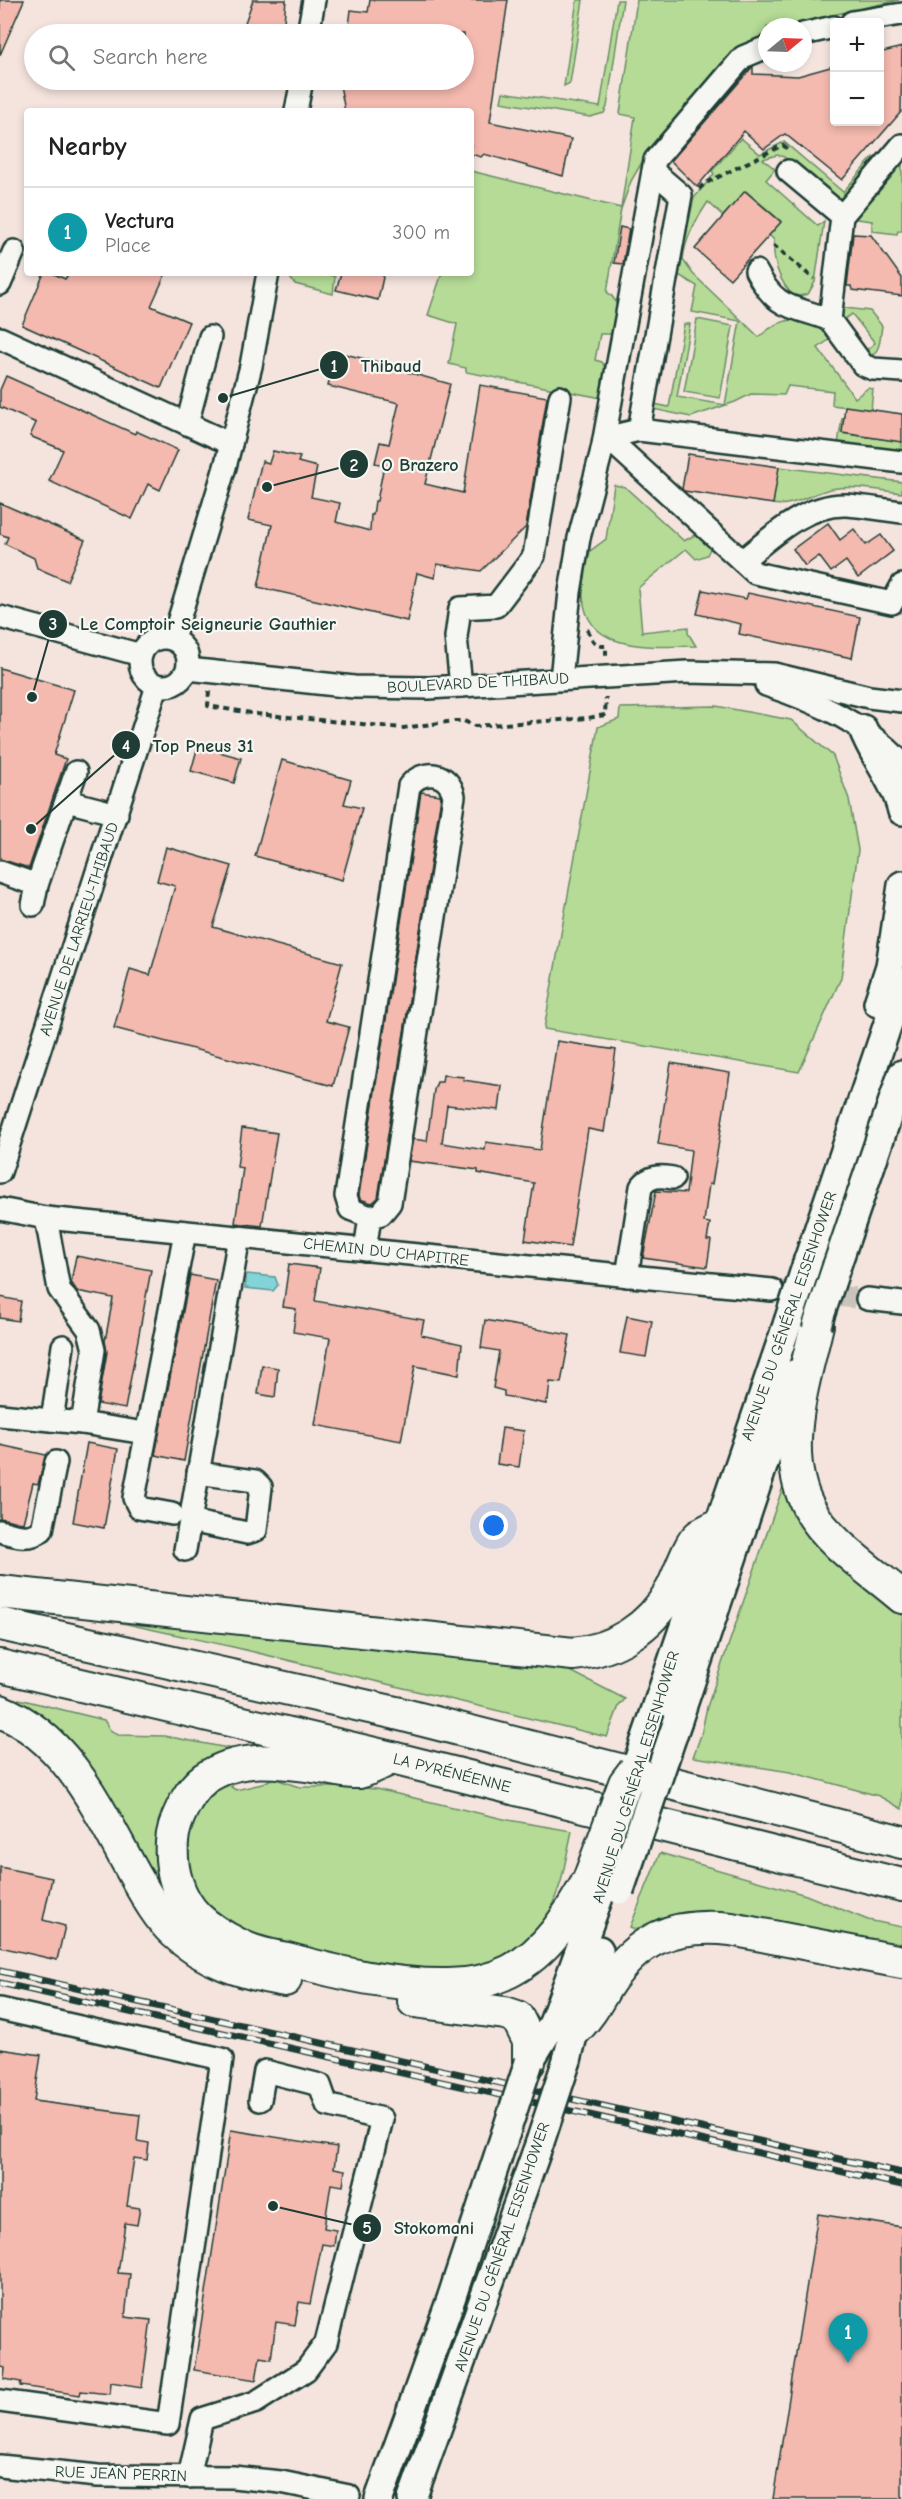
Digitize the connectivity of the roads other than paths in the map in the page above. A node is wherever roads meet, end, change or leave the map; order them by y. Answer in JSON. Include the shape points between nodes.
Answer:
{"nodes":[{"id":1,"x":314,"y":0,"type":"edge"},
{"id":2,"x":902,"y":14,"type":"edge"},
{"id":3,"x":877,"y":18,"type":"edge"},
{"id":4,"x":310,"y":24,"type":"edge"},
{"id":5,"x":830,"y":28,"type":"edge"},
{"id":6,"x":812,"y":32,"type":"edge"},
{"id":7,"x":758,"y":51,"type":"edge"},
{"id":8,"x":300,"y":90,"type":"edge"},
{"id":9,"x":297,"y":108,"type":"edge"},
{"id":10,"x":902,"y":145,"type":"edge"},
{"id":11,"x":790,"y":161,"type":"road end"},
{"id":12,"x":653,"y":171,"type":"junction"},
{"id":13,"x":842,"y":216,"type":"junction"},
{"id":14,"x":14,"y":251,"type":"dead end"},
{"id":15,"x":756,"y":271,"type":"dead end"},
{"id":16,"x":267,"y":276,"type":"edge"},
{"id":17,"x":0,"y":284,"type":"edge"},
{"id":18,"x":830,"y":320,"type":"junction"},
{"id":19,"x":210,"y":337,"type":"dead end"},
{"id":20,"x":0,"y":338,"type":"edge"},
{"id":21,"x":618,"y":360,"type":"junction"},
{"id":22,"x":650,"y":366,"type":"junction"},
{"id":23,"x":902,"y":371,"type":"edge"},
{"id":24,"x":560,"y":398,"type":"dead end"},
{"id":25,"x":187,"y":424,"type":"junction"},
{"id":26,"x":639,"y":430,"type":"junction"},
{"id":27,"x":231,"y":444,"type":"junction"},
{"id":28,"x":607,"y":445,"type":"junction"},
{"id":29,"x":902,"y":462,"type":"edge"},
{"id":30,"x":902,"y":512,"type":"edge"},
{"id":31,"x":741,"y":561,"type":"junction"},
{"id":32,"x":902,"y":585,"type":"edge"},
{"id":33,"x":0,"y":617,"type":"edge"},
{"id":34,"x":173,"y":639,"type":"junction"},
{"id":35,"x":141,"y":655,"type":"junction"},
{"id":36,"x":188,"y":669,"type":"junction"},
{"id":37,"x":734,"y":674,"type":"junction"},
{"id":38,"x":561,"y":679,"type":"junction"},
{"id":39,"x":157,"y":686,"type":"junction"},
{"id":40,"x":461,"y":686,"type":"junction"},
{"id":41,"x":902,"y":701,"type":"edge"},
{"id":42,"x":863,"y":729,"type":"junction"},
{"id":43,"x":902,"y":763,"type":"edge"},
{"id":44,"x":76,"y":772,"type":"dead end"},
{"id":45,"x":68,"y":801,"type":"junction"},
{"id":46,"x":902,"y":811,"type":"edge"},
{"id":47,"x":117,"y":814,"type":"junction"},
{"id":48,"x":0,"y":872,"type":"edge"},
{"id":49,"x":902,"y":885,"type":"edge"},
{"id":50,"x":902,"y":982,"type":"edge"},
{"id":51,"x":875,"y":1060,"type":"junction"},
{"id":52,"x":902,"y":1074,"type":"edge"},
{"id":53,"x":0,"y":1172,"type":"edge"},
{"id":54,"x":673,"y":1178,"type":"dead end"},
{"id":55,"x":0,"y":1209,"type":"edge"},
{"id":56,"x":370,"y":1217,"type":"junction"},
{"id":57,"x":46,"y":1218,"type":"junction"},
{"id":58,"x":185,"y":1232,"type":"junction"},
{"id":59,"x":239,"y":1237,"type":"junction"},
{"id":60,"x":365,"y":1250,"type":"junction"},
{"id":61,"x":627,"y":1276,"type":"junction"},
{"id":62,"x":772,"y":1290,"type":"tunnel mouth"},
{"id":63,"x":867,"y":1299,"type":"tunnel mouth"},
{"id":64,"x":902,"y":1303,"type":"edge"},
{"id":65,"x":803,"y":1323,"type":"junction"},
{"id":66,"x":63,"y":1346,"type":"dead end"},
{"id":67,"x":0,"y":1415,"type":"edge"},
{"id":68,"x":52,"y":1420,"type":"junction"},
{"id":69,"x":82,"y":1423,"type":"junction"},
{"id":70,"x":146,"y":1433,"type":"junction"},
{"id":71,"x":56,"y":1462,"type":"dead end"},
{"id":72,"x":198,"y":1473,"type":"junction"},
{"id":73,"x":181,"y":1518,"type":"junction"},
{"id":74,"x":718,"y":1526,"type":"junction"},
{"id":75,"x":0,"y":1531,"type":"edge"},
{"id":76,"x":185,"y":1550,"type":"dead end"},
{"id":77,"x":0,"y":1592,"type":"edge"},
{"id":78,"x":902,"y":1596,"type":"edge"},
{"id":79,"x":0,"y":1623,"type":"edge"},
{"id":80,"x":0,"y":1666,"type":"edge"},
{"id":81,"x":0,"y":1711,"type":"edge"},
{"id":82,"x":665,"y":1718,"type":"junction"},
{"id":83,"x":392,"y":1758,"type":"junction"},
{"id":84,"x":635,"y":1770,"type":"joint"},
{"id":85,"x":902,"y":1842,"type":"edge"},
{"id":86,"x":604,"y":1885,"type":"junction"},
{"id":87,"x":902,"y":1885,"type":"edge"},
{"id":88,"x":902,"y":1962,"type":"edge"},
{"id":89,"x":0,"y":2009,"type":"edge"},
{"id":90,"x":576,"y":2029,"type":"junction"},
{"id":91,"x":529,"y":2062,"type":"junction"},
{"id":92,"x":260,"y":2100,"type":"dead end"},
{"id":93,"x":0,"y":2401,"type":"edge"},
{"id":94,"x":0,"y":2466,"type":"edge"},
{"id":95,"x":189,"y":2477,"type":"junction"},
{"id":96,"x":349,"y":2496,"type":"dead end"},
{"id":97,"x":379,"y":2499,"type":"edge"},
{"id":98,"x":412,"y":2499,"type":"edge"}],
"edges":[{"from":1,"to":4,"type":"street"},
{"from":2,"to":3,"type":"street"},
{"from":5,"to":6,"type":"street"},
{"from":7,"to":12,"type":"street","via":[[743,57],[655,160]]},
{"from":8,"to":9,"type":"street"},
{"from":10,"to":13,"type":"street"},
{"from":11,"to":13,"type":"street"},
{"from":12,"to":21,"type":"street"},
{"from":12,"to":22,"type":"street","via":[[681,195]]},
{"from":13,"to":18,"type":"street"},
{"from":14,"to":17,"type":"street"},
{"from":15,"to":18,"type":"street","via":[[766,290],[781,304]]},
{"from":16,"to":27,"type":"street","via":[[251,366]]},
{"from":18,"to":23,"type":"street","via":[[862,365]]},
{"from":19,"to":25,"type":"street"},
{"from":20,"to":25,"type":"street"},
{"from":21,"to":22,"type":"street"},
{"from":21,"to":28,"type":"street"},
{"from":22,"to":26,"type":"street"},
{"from":24,"to":40,"type":"street","via":[[534,556],[496,606],[460,608],[456,637]]},
{"from":25,"to":27,"type":"street"},
{"from":26,"to":28,"type":"street","via":[[618,435]]},
{"from":26,"to":29,"type":"street"},
{"from":27,"to":34,"type":"street"},
{"from":28,"to":31,"type":"street"},
{"from":28,"to":38,"type":"street","via":[[579,538]]},
{"from":30,"to":31,"type":"street","via":[[844,505],[811,513],[779,529]]},
{"from":31,"to":32,"type":"street","via":[[755,573],[892,603]]},
{"from":33,"to":35,"type":"street"},
{"from":34,"to":35,"type":"street","via":[[157,639]]},
{"from":34,"to":36,"type":"street","via":[[187,655]]},
{"from":35,"to":39,"type":"street","via":[[141,670]]},
{"from":36,"to":39,"type":"street","via":[[179,682]]},
{"from":36,"to":40,"type":"street","name":"BOULEVARD DE THIBAUD","via":[[354,687]]},
{"from":37,"to":38,"type":"street","name":"BOULEVARD DE THIBAUD","via":[[687,672]]},
{"from":37,"to":41,"type":"street","name":"BOULEVARD DE THIBAUD","via":[[774,675]]},
{"from":37,"to":42,"type":"street","name":"BOULEVARD DE THIBAUD","via":[[798,695]]},
{"from":38,"to":40,"type":"street","name":"BOULEVARD DE THIBAUD"},
{"from":39,"to":47,"type":"street","name":"AVENUE DE LARRIEU-THIBAUD"},
{"from":42,"to":43,"type":"street","name":"BOULEVARD DE THIBAUD"},
{"from":42,"to":46,"type":"main road","via":[[870,749],[895,789]]},
{"from":44,"to":45,"type":"street"},
{"from":45,"to":47,"type":"street"},
{"from":45,"to":48,"type":"street","via":[[35,895]]},
{"from":47,"to":53,"type":"street","name":"AVENUE DE LARRIEU-THIBAUD"},
{"from":49,"to":51,"type":"main road","via":[[890,966],[872,1019]]},
{"from":50,"to":51,"type":"main road","name":"AVENUE DU GÉNÉRAL EISENHOWER"},
{"from":51,"to":65,"type":"main road","name":"AVENUE DU GÉNÉRAL EISENHOWER","bridge":true,"via":[[808,1260]]},
{"from":52,"to":65,"type":"main road","name":"AVENUE DU GÉNÉRAL EISENHOWER","bridge":true,"via":[[837,1265]]},
{"from":54,"to":61,"type":"street","via":[[657,1176],[641,1187]]},
{"from":55,"to":57,"type":"street","name":"CHEMIN DU CHAPITRE"},
{"from":56,"to":56,"type":"street","via":[[350,1209],[346,1196],[409,786],[424,774],[439,775],[447,779],[454,796],[390,1203],[381,1214]]},
{"from":56,"to":60,"type":"street"},
{"from":57,"to":58,"type":"street","name":"CHEMIN DU CHAPITRE"},
{"from":57,"to":69,"type":"street","via":[[59,1289],[89,1330],[94,1350]]},
{"from":58,"to":59,"type":"street","name":"CHEMIN DU CHAPITRE"},
{"from":58,"to":70,"type":"street"},
{"from":59,"to":60,"type":"street","name":"CHEMIN DU CHAPITRE"},
{"from":59,"to":72,"type":"street"},
{"from":60,"to":61,"type":"street","name":"CHEMIN DU CHAPITRE"},
{"from":61,"to":62,"type":"street","name":"CHEMIN DU CHAPITRE"},
{"from":63,"to":64,"type":"street"},
{"from":65,"to":74,"type":"main road","name":"AVENUE DU GÉNÉRAL EISENHOWER"},
{"from":65,"to":78,"type":"highway","via":[[795,1452],[800,1482],[810,1509],[829,1533]]},
{"from":65,"to":82,"type":"main road","name":"AVENUE DU GÉNÉRAL EISENHOWER","via":[[794,1374]]},
{"from":66,"to":68,"type":"street"},
{"from":67,"to":68,"type":"street"},
{"from":68,"to":69,"type":"street"},
{"from":69,"to":70,"type":"street"},
{"from":70,"to":73,"type":"street","via":[[134,1498],[139,1508]]},
{"from":71,"to":75,"type":"street","via":[[42,1530],[24,1537]]},
{"from":72,"to":73,"type":"street"},
{"from":72,"to":73,"type":"street","via":[[255,1482],[261,1487],[256,1530],[247,1533]]},
{"from":73,"to":76,"type":"street"},
{"from":74,"to":77,"type":"highway","via":[[697,1537],[671,1592],[648,1620],[615,1644],[573,1654]]},
{"from":74,"to":82,"type":"main road","name":"AVENUE DU GÉNÉRAL EISENHOWER"},
{"from":79,"to":85,"type":"highway","via":[[396,1713]]},
{"from":80,"to":83,"type":"highway","name":"LA PYRÉNÉENNE"},
{"from":81,"to":91,"type":"highway","via":[[31,1726],[70,1766],[159,1914],[193,1947],[234,1968],[272,1977],[517,2017],[529,2041]]},
{"from":82,"to":84,"type":"main road","name":"AVENUE DU GÉNÉRAL EISENHOWER"},
{"from":82,"to":86,"type":"main road","name":"AVENUE DU GÉNÉRAL EISENHOWER","bridge":true},
{"from":83,"to":86,"type":"highway","via":[[358,1772],[281,1761],[246,1761],[202,1780],[173,1829],[174,1876],[183,1899],[197,1917],[240,1946],[309,1965],[447,1985],[491,1979],[510,1971],[533,1956]]},
{"from":83,"to":87,"type":"highway","name":"LA PYRÉNÉENNE"},
{"from":84,"to":86,"type":"highway","bridge":true,"via":[[625,1783]]},
{"from":86,"to":90,"type":"main road","name":"AVENUE DU GÉNÉRAL EISENHOWER"},
{"from":86,"to":91,"type":"main road","name":"AVENUE DU GÉNÉRAL EISENHOWER","via":[[553,2023]]},
{"from":88,"to":90,"type":"highway","via":[[731,1929],[682,1929],[645,1943],[624,1962],[591,2014]]},
{"from":89,"to":93,"type":"street","via":[[222,2059],[168,2424]]},
{"from":90,"to":98,"type":"main road","name":"AVENUE DU GÉNÉRAL EISENHOWER","bridge":true,"via":[[540,2142]]},
{"from":91,"to":97,"type":"main road","name":"AVENUE DU GÉNÉRAL EISENHOWER","bridge":true,"via":[[451,2299]]},
{"from":92,"to":95,"type":"street","via":[[265,2071],[320,2085],[327,2105],[382,2119],[326,2343],[306,2370],[256,2402],[202,2418]]},
{"from":94,"to":95,"type":"street","name":"RUE JEAN PERRIN","via":[[98,2476]]},
{"from":95,"to":96,"type":"street","name":"RUE JEAN PERRIN","via":[[281,2482]]}]}
